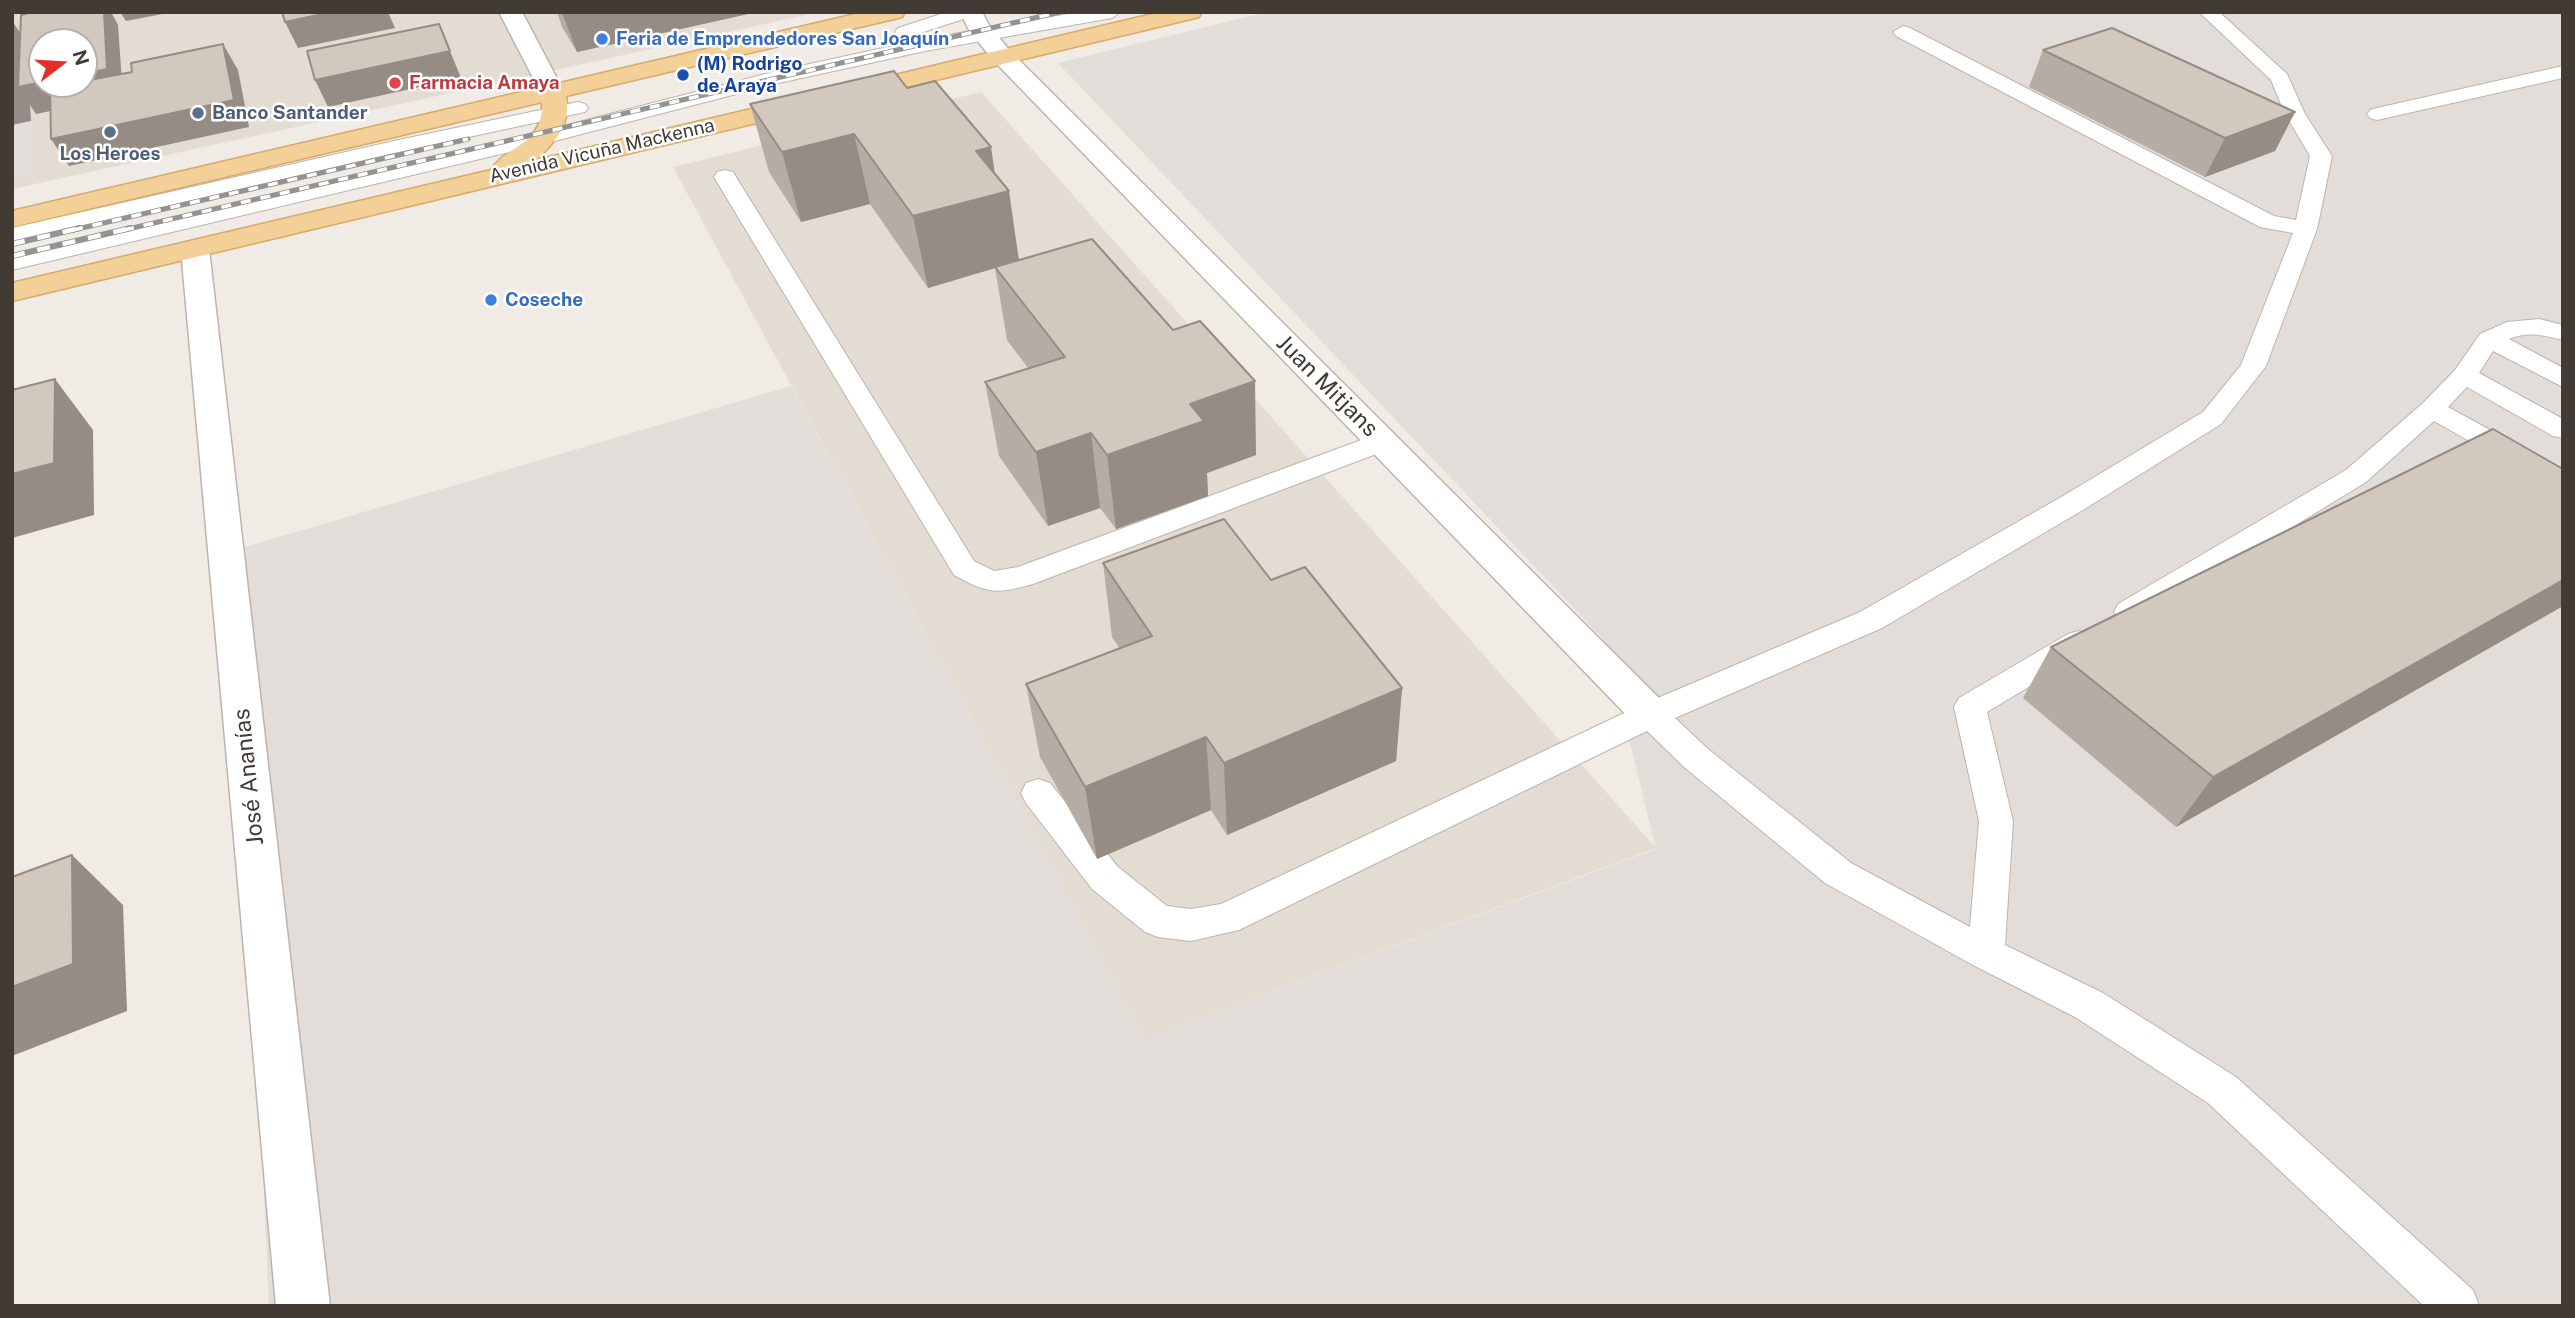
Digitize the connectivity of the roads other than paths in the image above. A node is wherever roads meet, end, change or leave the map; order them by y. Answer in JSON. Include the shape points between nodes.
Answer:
{"nodes":[{"id":1,"x":510,"y":12,"type":"edge"},
{"id":2,"x":894,"y":12,"type":"edge"},
{"id":3,"x":969,"y":12,"type":"edge"},
{"id":4,"x":1112,"y":12,"type":"edge"},
{"id":5,"x":1191,"y":12,"type":"edge"},
{"id":6,"x":2208,"y":12,"type":"edge"},
{"id":7,"x":1903,"y":32,"type":"dead end"},
{"id":8,"x":994,"y":46,"type":"junction"},
{"id":9,"x":2563,"y":72,"type":"edge"},
{"id":10,"x":554,"y":102,"type":"junction"},
{"id":11,"x":2377,"y":114,"type":"dead end"},
{"id":12,"x":544,"y":138,"type":"junction"},
{"id":13,"x":726,"y":177,"type":"dead end"},
{"id":14,"x":490,"y":178,"type":"junction"},
{"id":15,"x":12,"y":219,"type":"edge"},
{"id":16,"x":2306,"y":229,"type":"junction"},
{"id":17,"x":12,"y":235,"type":"edge"},
{"id":18,"x":195,"y":249,"type":"junction"},
{"id":19,"x":12,"y":263,"type":"edge"},
{"id":20,"x":12,"y":292,"type":"edge"},
{"id":21,"x":2563,"y":334,"type":"edge"},
{"id":22,"x":2489,"y":339,"type":"junction"},
{"id":23,"x":2464,"y":375,"type":"junction"},
{"id":24,"x":2563,"y":379,"type":"edge"},
{"id":25,"x":2432,"y":408,"type":"junction"},
{"id":26,"x":2563,"y":430,"type":"edge"},
{"id":27,"x":1382,"y":442,"type":"junction"},
{"id":28,"x":2563,"y":482,"type":"edge"},
{"id":29,"x":1651,"y":715,"type":"junction"},
{"id":30,"x":1038,"y":793,"type":"dead end"},
{"id":31,"x":1986,"y":954,"type":"junction"},
{"id":32,"x":303,"y":1306,"type":"edge"},
{"id":33,"x":2458,"y":1306,"type":"edge"}],
"edges":[{"from":1,"to":10,"type":"street"},
{"from":2,"to":10,"type":"main road"},
{"from":3,"to":8,"type":"street","name":"Juan Mitjans"},
{"from":3,"to":10,"type":"lane","via":[[741,74]]},
{"from":4,"to":8,"type":"lane"},
{"from":5,"to":8,"type":"main road","name":"Avenida Vicuña Mackenna"},
{"from":6,"to":16,"type":"lane","via":[[2280,78],[2321,156]]},
{"from":7,"to":16,"type":"lane","via":[[2268,222]]},
{"from":8,"to":12,"type":"lane","via":[[777,77]]},
{"from":8,"to":14,"type":"main road","name":"Avenida Vicuña Mackenna"},
{"from":8,"to":27,"type":"street","name":"Juan Mitjans"},
{"from":9,"to":11,"type":"lane"},
{"from":10,"to":12,"type":"main road"},
{"from":10,"to":15,"type":"main road"},
{"from":10,"to":17,"type":"lane","via":[[381,150]]},
{"from":12,"to":14,"type":"main road"},
{"from":12,"to":19,"type":"lane"},
{"from":13,"to":27,"type":"lane","via":[[964,568],[990,582],[1022,577]]},
{"from":14,"to":18,"type":"main road","name":"Avenida Vicuña Mackenna"},
{"from":16,"to":29,"type":"lane","via":[[2253,366],[2212,418],[1871,620]]},
{"from":18,"to":20,"type":"main road","name":"Avenida Vicuña Mackenna"},
{"from":18,"to":32,"type":"street","name":"José Ananías"},
{"from":21,"to":22,"type":"lane","via":[[2539,326],[2516,327]]},
{"from":22,"to":23,"type":"lane"},
{"from":22,"to":24,"type":"lane"},
{"from":23,"to":25,"type":"lane"},
{"from":23,"to":26,"type":"lane"},
{"from":25,"to":28,"type":"lane"},
{"from":25,"to":31,"type":"lane","via":[[2356,476],[1970,707],[1996,821]]},
{"from":27,"to":29,"type":"street","name":"Juan Mitjans"},
{"from":29,"to":30,"type":"lane","via":[[1226,919],[1191,925],[1158,921],[1105,878]]},
{"from":29,"to":31,"type":"lane","via":[[1696,758],[1838,873]]},
{"from":31,"to":33,"type":"lane","via":[[2088,1005],[2222,1090]]}]}
